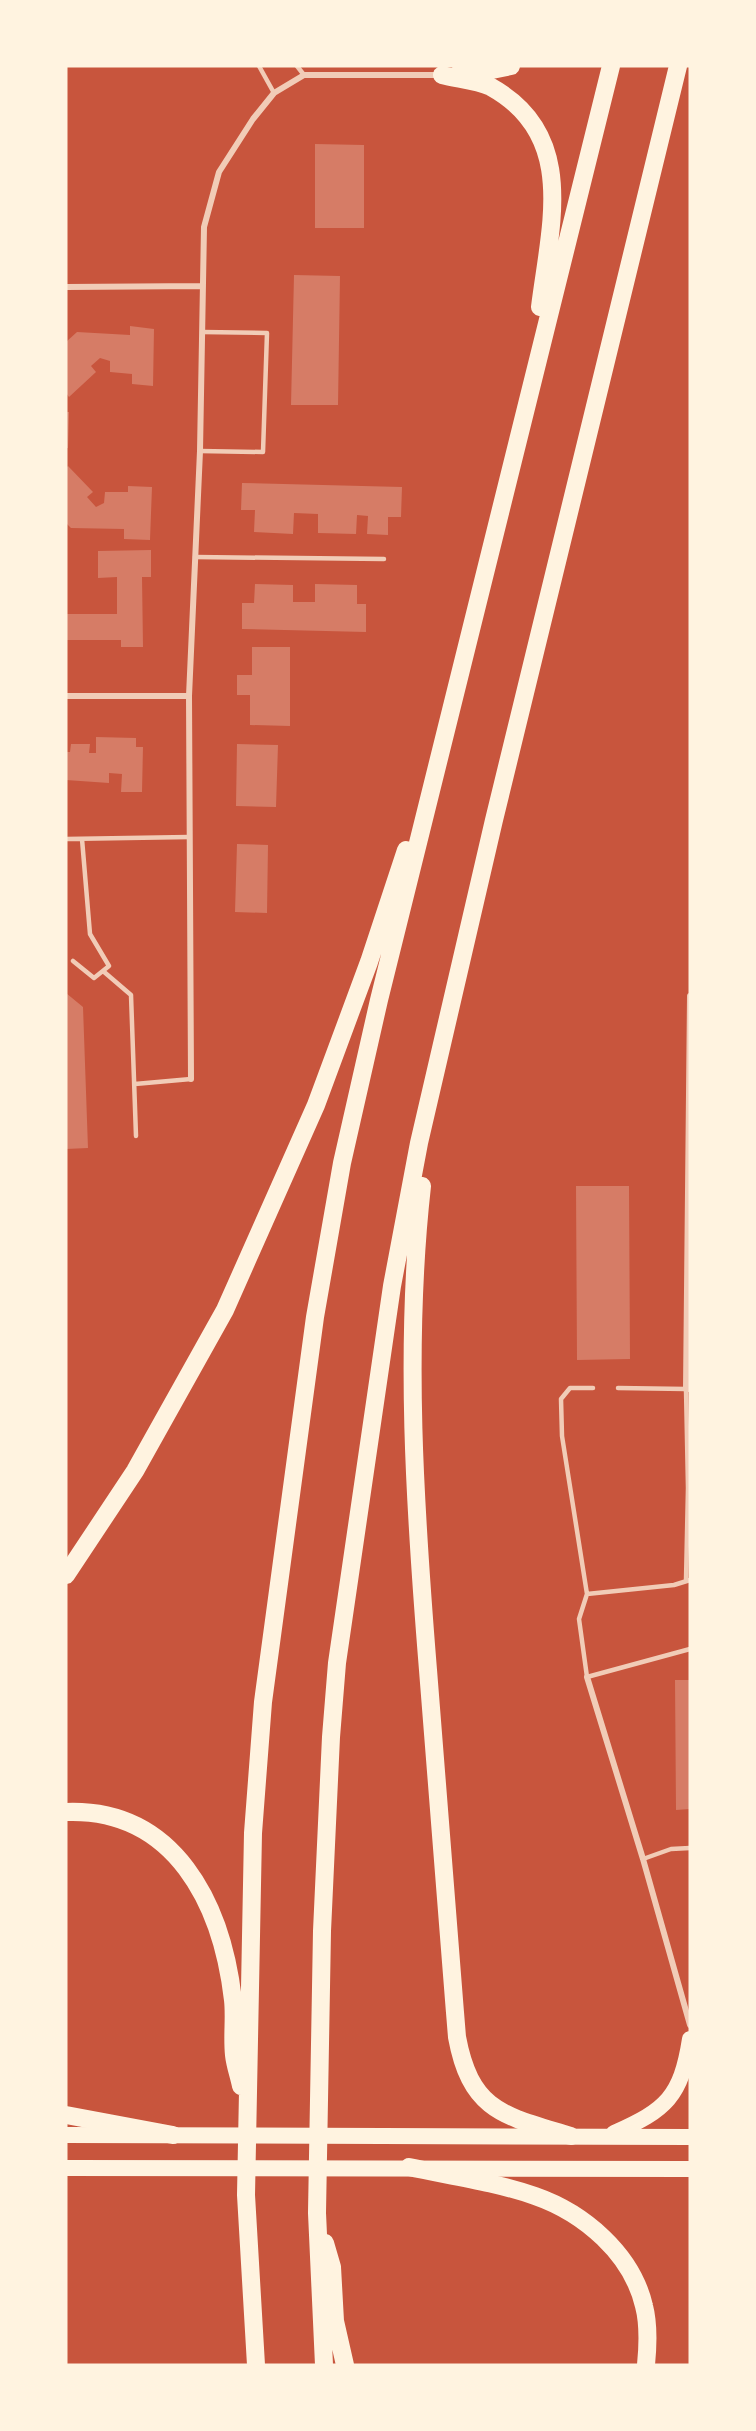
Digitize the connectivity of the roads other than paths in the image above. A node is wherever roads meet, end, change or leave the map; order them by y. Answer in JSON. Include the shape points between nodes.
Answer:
{"nodes":[{"id":1,"x":259,"y":66,"type":"edge"},
{"id":2,"x":297,"y":66,"type":"edge"},
{"id":3,"x":511,"y":66,"type":"edge"},
{"id":4,"x":611,"y":66,"type":"edge"},
{"id":5,"x":678,"y":66,"type":"edge"},
{"id":6,"x":304,"y":75,"type":"junction"},
{"id":7,"x":442,"y":75,"type":"junction"},
{"id":8,"x":274,"y":93,"type":"junction"},
{"id":9,"x":203,"y":286,"type":"junction"},
{"id":10,"x":66,"y":287,"type":"edge"},
{"id":11,"x":202,"y":332,"type":"junction"},
{"id":12,"x":530,"y":384,"type":"junction"},
{"id":13,"x":200,"y":451,"type":"junction"},
{"id":14,"x":195,"y":557,"type":"junction"},
{"id":15,"x":384,"y":559,"type":"dead end"},
{"id":16,"x":66,"y":696,"type":"edge"},
{"id":17,"x":189,"y":696,"type":"junction"},
{"id":18,"x":430,"y":793,"type":"junction"},
{"id":19,"x":189,"y":837,"type":"junction"},
{"id":20,"x":66,"y":839,"type":"edge"},
{"id":21,"x":82,"y":839,"type":"junction"},
{"id":22,"x":74,"y":961,"type":"dead end"},
{"id":23,"x":103,"y":971,"type":"junction"},
{"id":24,"x":690,"y":996,"type":"edge"},
{"id":25,"x":191,"y":1079,"type":"joint"},
{"id":26,"x":433,"y":1081,"type":"junction"},
{"id":27,"x":135,"y":1084,"type":"junction"},
{"id":28,"x":136,"y":1136,"type":"dead end"},
{"id":29,"x":593,"y":1388,"type":"dead end"},
{"id":30,"x":618,"y":1388,"type":"dead end"},
{"id":31,"x":688,"y":1389,"type":"edge"},
{"id":32,"x":66,"y":1575,"type":"edge"},
{"id":33,"x":688,"y":1580,"type":"edge"},
{"id":34,"x":587,"y":1594,"type":"junction"},
{"id":35,"x":690,"y":1650,"type":"edge"},
{"id":36,"x":587,"y":1677,"type":"junction"},
{"id":37,"x":66,"y":1812,"type":"edge"},
{"id":38,"x":690,"y":1848,"type":"edge"},
{"id":39,"x":643,"y":1859,"type":"junction"},
{"id":40,"x":690,"y":2025,"type":"edge"},
{"id":41,"x":690,"y":2039,"type":"edge"},
{"id":42,"x":247,"y":2110,"type":"junction"},
{"id":43,"x":66,"y":2115,"type":"edge"},
{"id":44,"x":66,"y":2135,"type":"edge"},
{"id":45,"x":178,"y":2135,"type":"junction"},
{"id":46,"x":571,"y":2136,"type":"junction"},
{"id":47,"x":608,"y":2136,"type":"junction"},
{"id":48,"x":690,"y":2137,"type":"edge"},
{"id":49,"x":410,"y":2167,"type":"junction"},
{"id":50,"x":66,"y":2168,"type":"edge"},
{"id":51,"x":690,"y":2169,"type":"edge"},
{"id":52,"x":317,"y":2213,"type":"junction"},
{"id":53,"x":256,"y":2365,"type":"edge"},
{"id":54,"x":324,"y":2365,"type":"edge"},
{"id":55,"x":345,"y":2365,"type":"edge"},
{"id":56,"x":646,"y":2365,"type":"edge"}],
"edges":[{"from":1,"to":8,"type":"lane"},
{"from":2,"to":6,"type":"lane"},
{"from":3,"to":7,"type":"highway"},
{"from":4,"to":12,"type":"highway"},
{"from":5,"to":26,"type":"highway","via":[[573,487]]},
{"from":6,"to":7,"type":"street"},
{"from":6,"to":8,"type":"street"},
{"from":7,"to":12,"type":"highway","via":[[489,86],[527,113],[548,152],[554,181]]},
{"from":8,"to":9,"type":"street","via":[[219,172],[204,227]]},
{"from":9,"to":10,"type":"street"},
{"from":9,"to":11,"type":"street"},
{"from":11,"to":13,"type":"street"},
{"from":11,"to":13,"type":"lane","via":[[267,333],[263,452]]},
{"from":12,"to":18,"type":"highway"},
{"from":13,"to":14,"type":"street"},
{"from":14,"to":15,"type":"lane"},
{"from":14,"to":17,"type":"street"},
{"from":16,"to":17,"type":"street"},
{"from":17,"to":19,"type":"street"},
{"from":18,"to":32,"type":"highway","via":[[401,862],[316,1105],[225,1310],[135,1471]]},
{"from":18,"to":42,"type":"highway","via":[[342,1163],[284,1533],[263,1702],[253,1833]]},
{"from":19,"to":21,"type":"lane"},
{"from":19,"to":25,"type":"street"},
{"from":20,"to":21,"type":"lane"},
{"from":21,"to":23,"type":"lane","via":[[90,934],[109,966]]},
{"from":22,"to":23,"type":"lane","via":[[94,978]]},
{"from":23,"to":27,"type":"lane","via":[[131,995]]},
{"from":24,"to":31,"type":"street"},
{"from":25,"to":27,"type":"lane"},
{"from":26,"to":46,"type":"highway","via":[[414,1256],[411,1378],[419,1554],[457,2037],[465,2069],[482,2098],[514,2118]]},
{"from":26,"to":52,"type":"highway","via":[[392,1286],[338,1663],[322,1931]]},
{"from":27,"to":28,"type":"lane"},
{"from":29,"to":34,"type":"lane","via":[[570,1388],[561,1400],[561,1436]]},
{"from":30,"to":31,"type":"lane"},
{"from":31,"to":33,"type":"lane"},
{"from":33,"to":34,"type":"lane","via":[[674,1585]]},
{"from":34,"to":36,"type":"lane","via":[[579,1619]]},
{"from":35,"to":36,"type":"lane"},
{"from":36,"to":39,"type":"street"},
{"from":37,"to":42,"type":"highway","via":[[103,1813],[141,1828],[170,1851],[200,1887],[226,1962],[233,2000],[234,2055]]},
{"from":38,"to":39,"type":"lane","via":[[671,1849]]},
{"from":39,"to":40,"type":"street"},
{"from":41,"to":47,"type":"highway","via":[[678,2088],[664,2105],[646,2119]]},
{"from":42,"to":53,"type":"highway","via":[[247,2207]]},
{"from":43,"to":45,"type":"highway"},
{"from":44,"to":45,"type":"highway"},
{"from":45,"to":46,"type":"highway"},
{"from":46,"to":47,"type":"highway"},
{"from":47,"to":48,"type":"highway"},
{"from":49,"to":50,"type":"highway"},
{"from":49,"to":51,"type":"highway"},
{"from":49,"to":56,"type":"highway","via":[[535,2195],[582,2220],[605,2239],[621,2258],[644,2303],[648,2326]]},
{"from":52,"to":54,"type":"highway"},
{"from":52,"to":55,"type":"highway","via":[[332,2267],[335,2321]]}]}
